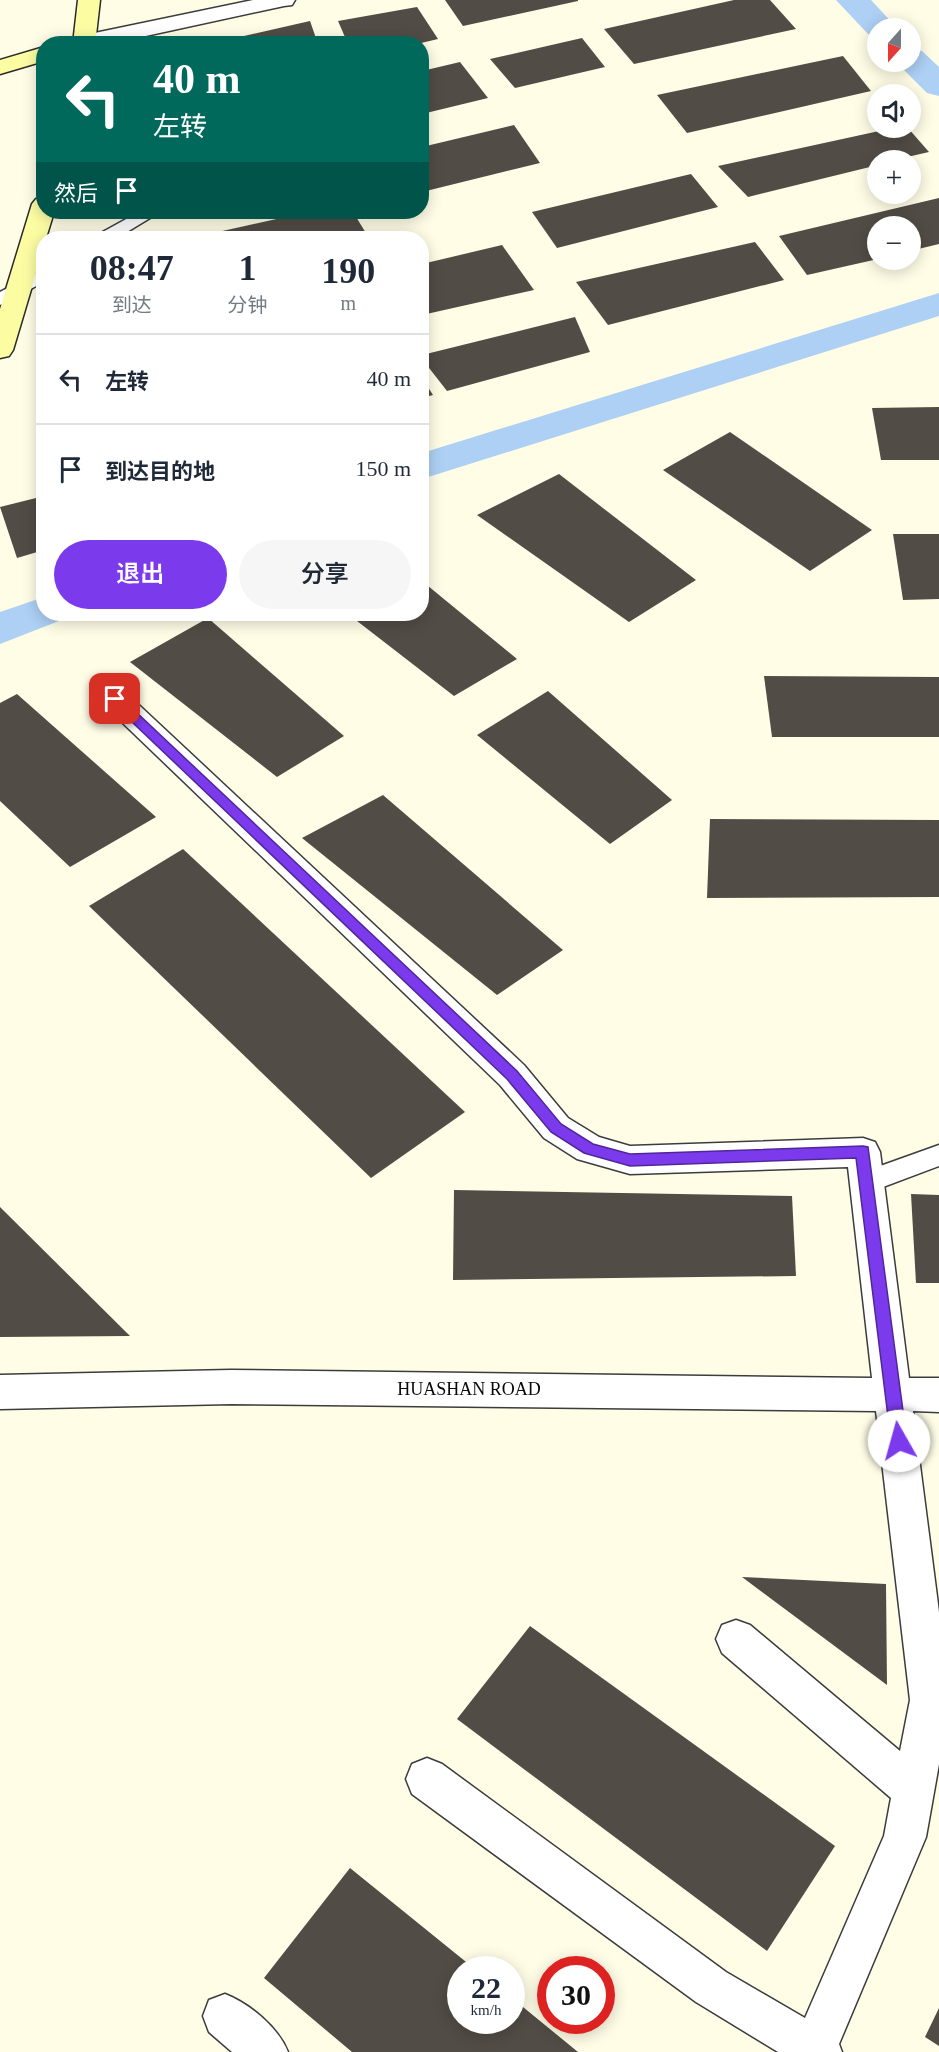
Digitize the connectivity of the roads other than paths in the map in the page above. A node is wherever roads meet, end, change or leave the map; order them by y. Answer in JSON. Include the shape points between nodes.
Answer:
{"nodes":[{"id":1,"x":89,"y":0,"type":"edge"},
{"id":2,"x":284,"y":0,"type":"edge"},
{"id":3,"x":84,"y":36,"type":"edge"},
{"id":4,"x":116,"y":36,"type":"edge"},
{"id":5,"x":36,"y":56,"type":"edge"},
{"id":6,"x":0,"y":67,"type":"edge"},
{"id":7,"x":38,"y":219,"type":"edge"},
{"id":8,"x":139,"y":219,"type":"edge"},
{"id":9,"x":117,"y":231,"type":"edge"},
{"id":10,"x":36,"y":279,"type":"edge"},
{"id":11,"x":9,"y":295,"type":"edge"},
{"id":12,"x":0,"y":350,"type":"edge"},
{"id":13,"x":115,"y":699,"type":"dead end"},
{"id":14,"x":939,"y":1155,"type":"edge"},
{"id":15,"x":867,"y":1182,"type":"junction"},
{"id":16,"x":0,"y":1392,"type":"edge"},
{"id":17,"x":893,"y":1394,"type":"junction"},
{"id":18,"x":939,"y":1395,"type":"edge"},
{"id":19,"x":736,"y":1639,"type":"dead end"},
{"id":20,"x":427,"y":1779,"type":"dead end"},
{"id":21,"x":913,"y":1789,"type":"junction"},
{"id":22,"x":225,"y":2016,"type":"dead end"},
{"id":23,"x":816,"y":2051,"type":"edge"},
{"id":24,"x":266,"y":2052,"type":"edge"}],
"edges":[{"from":1,"to":3,"type":"street"},
{"from":2,"to":4,"type":"street"},
{"from":5,"to":6,"type":"street"},
{"from":7,"to":11,"type":"street"},
{"from":8,"to":9,"type":"lane"},
{"from":10,"to":11,"type":"lane"},
{"from":11,"to":12,"type":"street"},
{"from":13,"to":15,"type":"street","via":[[512,1075],[556,1128],[589,1149],[630,1160],[863,1152]]},
{"from":14,"to":15,"type":"lane"},
{"from":15,"to":17,"type":"street"},
{"from":16,"to":17,"type":"street","name":"HUASHAN ROAD","via":[[231,1387]]},
{"from":17,"to":18,"type":"street","name":"HUASHAN ROAD"},
{"from":17,"to":21,"type":"street","via":[[930,1700]]},
{"from":19,"to":21,"type":"street"},
{"from":20,"to":23,"type":"street","via":[[711,1987]]},
{"from":21,"to":23,"type":"street","via":[[905,1837]]},
{"from":22,"to":24,"type":"street"}]}
